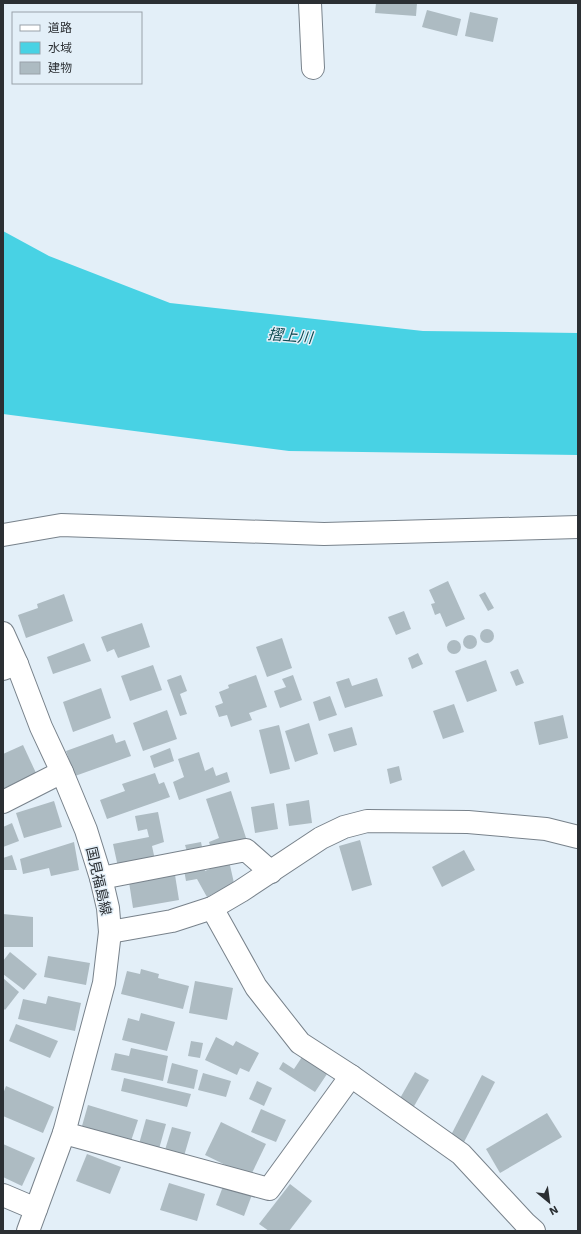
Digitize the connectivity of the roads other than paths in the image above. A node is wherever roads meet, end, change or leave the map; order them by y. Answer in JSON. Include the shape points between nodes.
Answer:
{"nodes":[{"id":1,"x":310,"y":3,"type":"edge"},
{"id":2,"x":313,"y":68,"type":"dead end"},
{"id":3,"x":578,"y":527,"type":"edge"},
{"id":4,"x":3,"y":535,"type":"edge"},
{"id":5,"x":3,"y":633,"type":"edge"},
{"id":6,"x":10,"y":667,"type":"edge"},
{"id":7,"x":62,"y":772,"type":"junction"},
{"id":8,"x":3,"y":802,"type":"edge"},
{"id":9,"x":578,"y":838,"type":"edge"},
{"id":10,"x":271,"y":872,"type":"junction"},
{"id":11,"x":101,"y":878,"type":"junction"},
{"id":12,"x":212,"y":908,"type":"junction"},
{"id":13,"x":110,"y":932,"type":"junction"},
{"id":14,"x":351,"y":1076,"type":"junction"},
{"id":15,"x":64,"y":1133,"type":"junction"},
{"id":16,"x":3,"y":1195,"type":"edge"},
{"id":17,"x":36,"y":1209,"type":"junction"},
{"id":18,"x":28,"y":1231,"type":"edge"},
{"id":19,"x":534,"y":1231,"type":"edge"}],
"edges":[{"from":1,"to":2,"type":"street"},
{"from":3,"to":4,"type":"street","via":[[324,534],[61,525]]},
{"from":5,"to":6,"type":"street","name":"国見福島線"},
{"from":6,"to":7,"type":"street","name":"国見福島線"},
{"from":7,"to":8,"type":"street"},
{"from":7,"to":11,"type":"street","name":"国見福島線","via":[[86,830]]},
{"from":9,"to":10,"type":"street","via":[[546,830],[468,822],[367,821],[344,827],[321,838]]},
{"from":10,"to":11,"type":"street","via":[[246,850]]},
{"from":10,"to":12,"type":"street"},
{"from":11,"to":13,"type":"street","name":"国見福島線"},
{"from":12,"to":13,"type":"street","via":[[172,921]]},
{"from":12,"to":14,"type":"street","via":[[256,987],[300,1043]]},
{"from":13,"to":15,"type":"street","name":"国見福島線","via":[[104,983]]},
{"from":14,"to":15,"type":"street","via":[[269,1189]]},
{"from":14,"to":19,"type":"street","via":[[461,1154]]},
{"from":15,"to":17,"type":"street","name":"国見福島線"},
{"from":16,"to":17,"type":"street"},
{"from":17,"to":18,"type":"street","name":"国見福島線"}]}
